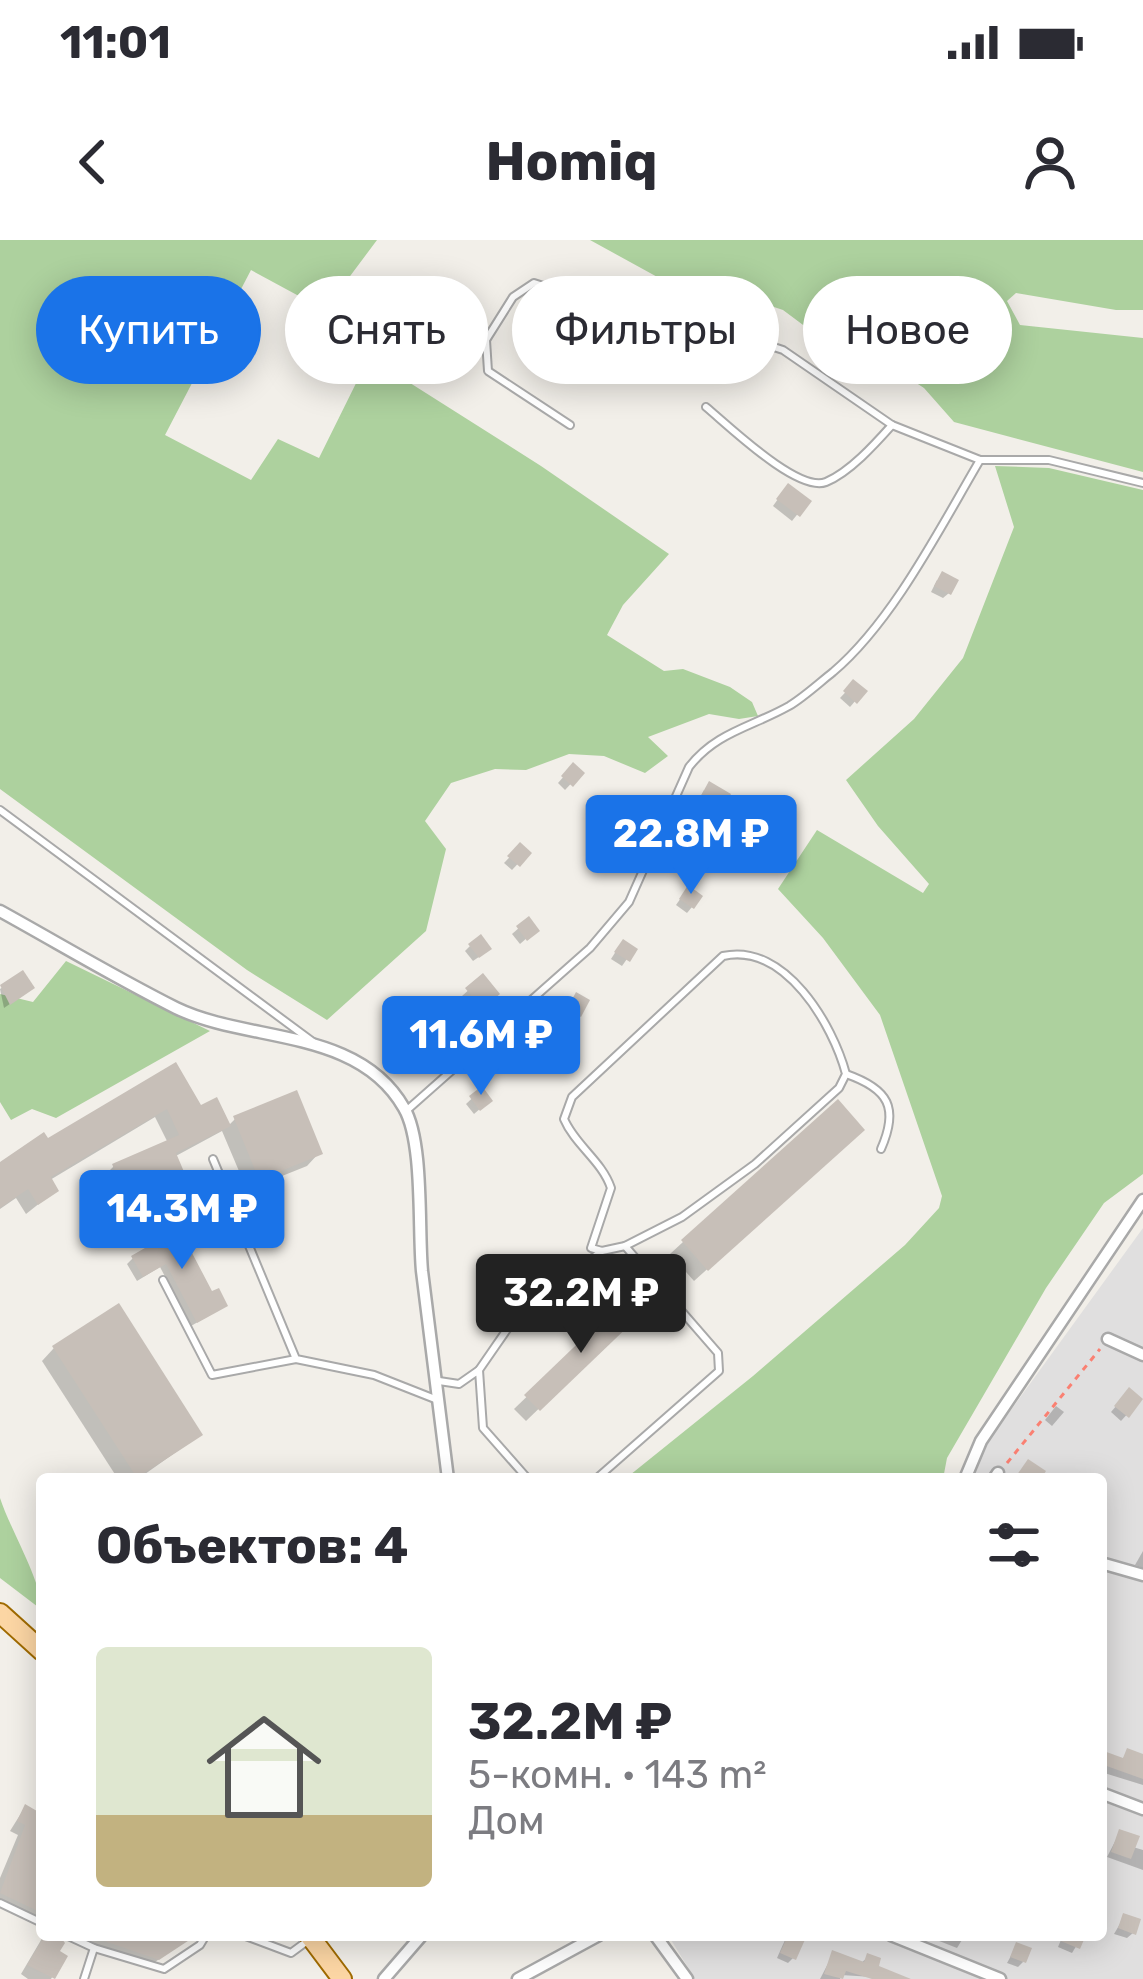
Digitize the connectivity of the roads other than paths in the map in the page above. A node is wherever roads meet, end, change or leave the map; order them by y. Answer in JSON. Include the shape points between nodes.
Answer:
{"nodes":[{"id":1,"x":706,"y":407,"type":"dead end"},
{"id":2,"x":570,"y":425,"type":"dead end"},
{"id":3,"x":892,"y":425,"type":"junction"},
{"id":4,"x":980,"y":460,"type":"junction"},
{"id":5,"x":1143,"y":483,"type":"edge"},
{"id":6,"x":0,"y":810,"type":"edge"},
{"id":7,"x":0,"y":911,"type":"edge"},
{"id":8,"x":321,"y":1047,"type":"junction"},
{"id":9,"x":846,"y":1074,"type":"junction"},
{"id":10,"x":406,"y":1111,"type":"junction"},
{"id":11,"x":880,"y":1148,"type":"dead end"},
{"id":12,"x":213,"y":1159,"type":"dead end"},
{"id":13,"x":1143,"y":1200,"type":"edge"},
{"id":14,"x":625,"y":1246,"type":"junction"},
{"id":15,"x":602,"y":1252,"type":"junction"},
{"id":16,"x":163,"y":1280,"type":"dead end"},
{"id":17,"x":1108,"y":1340,"type":"road end"},
{"id":18,"x":1143,"y":1355,"type":"edge"},
{"id":19,"x":296,"y":1359,"type":"junction"},
{"id":20,"x":479,"y":1370,"type":"junction"},
{"id":21,"x":439,"y":1382,"type":"junction"},
{"id":22,"x":438,"y":1401,"type":"junction"},
{"id":23,"x":447,"y":1473,"type":"edge"},
{"id":24,"x":523,"y":1473,"type":"edge"},
{"id":25,"x":603,"y":1473,"type":"edge"},
{"id":26,"x":968,"y":1473,"type":"edge"},
{"id":27,"x":1107,"y":1565,"type":"edge"},
{"id":28,"x":1143,"y":1575,"type":"edge"},
{"id":29,"x":0,"y":1612,"type":"edge"},
{"id":30,"x":36,"y":1646,"type":"edge"},
{"id":31,"x":1107,"y":1795,"type":"edge"},
{"id":32,"x":1143,"y":1809,"type":"edge"},
{"id":33,"x":0,"y":1903,"type":"edge"},
{"id":34,"x":36,"y":1921,"type":"edge"},
{"id":35,"x":79,"y":1941,"type":"edge"},
{"id":36,"x":202,"y":1941,"type":"edge"},
{"id":37,"x":259,"y":1941,"type":"edge"},
{"id":38,"x":304,"y":1941,"type":"edge"},
{"id":39,"x":314,"y":1941,"type":"edge"},
{"id":40,"x":417,"y":1941,"type":"edge"},
{"id":41,"x":588,"y":1941,"type":"edge"},
{"id":42,"x":659,"y":1941,"type":"edge"},
{"id":43,"x":906,"y":1941,"type":"edge"},
{"id":44,"x":94,"y":1948,"type":"junction"},
{"id":45,"x":84,"y":1979,"type":"edge"},
{"id":46,"x":342,"y":1979,"type":"edge"},
{"id":47,"x":384,"y":1979,"type":"edge"},
{"id":48,"x":518,"y":1979,"type":"edge"},
{"id":49,"x":687,"y":1979,"type":"edge"},
{"id":50,"x":1000,"y":1979,"type":"edge"}],
"edges":[{"from":1,"to":3,"type":"lane","via":[[809,484],[826,482]]},
{"from":2,"to":3,"type":"lane","via":[[488,371],[486,340],[513,297],[534,283],[645,332],[728,332],[783,350]]},
{"from":3,"to":4,"type":"lane"},
{"from":4,"to":5,"type":"lane","via":[[1048,460]]},
{"from":4,"to":10,"type":"lane","via":[[902,592],[838,668],[791,705],[703,749],[628,902],[590,948]]},
{"from":6,"to":8,"type":"lane"},
{"from":7,"to":8,"type":"street","via":[[180,1010]]},
{"from":8,"to":10,"type":"street","via":[[369,1072]]},
{"from":9,"to":11,"type":"lane","via":[[890,1105],[892,1124]]},
{"from":9,"to":14,"type":"lane","via":[[755,1164]]},
{"from":9,"to":15,"type":"lane","via":[[820,1014],[787,976],[756,958],[723,956],[566,1110],[570,1134],[610,1180],[591,1247]]},
{"from":10,"to":21,"type":"street"},
{"from":12,"to":19,"type":"lane"},
{"from":13,"to":26,"type":"street"},
{"from":14,"to":15,"type":"lane"},
{"from":14,"to":25,"type":"lane","via":[[718,1353],[719,1371]]},
{"from":15,"to":20,"type":"lane","via":[[518,1315]]},
{"from":16,"to":19,"type":"lane","via":[[212,1375]]},
{"from":17,"to":18,"type":"street"},
{"from":19,"to":22,"type":"lane","via":[[374,1375]]},
{"from":20,"to":21,"type":"lane","via":[[459,1384]]},
{"from":20,"to":24,"type":"lane","via":[[483,1428]]},
{"from":21,"to":22,"type":"street"},
{"from":22,"to":23,"type":"street"},
{"from":27,"to":28,"type":"street"},
{"from":29,"to":30,"type":"main road"},
{"from":31,"to":32,"type":"street"},
{"from":33,"to":34,"type":"lane"},
{"from":35,"to":44,"type":"lane"},
{"from":36,"to":44,"type":"lane","via":[[164,1969]]},
{"from":37,"to":38,"type":"lane","via":[[291,1953]]},
{"from":39,"to":46,"type":"main road"},
{"from":40,"to":47,"type":"street"},
{"from":41,"to":48,"type":"street"},
{"from":42,"to":49,"type":"street"},
{"from":43,"to":50,"type":"street"},
{"from":44,"to":45,"type":"lane"}]}
